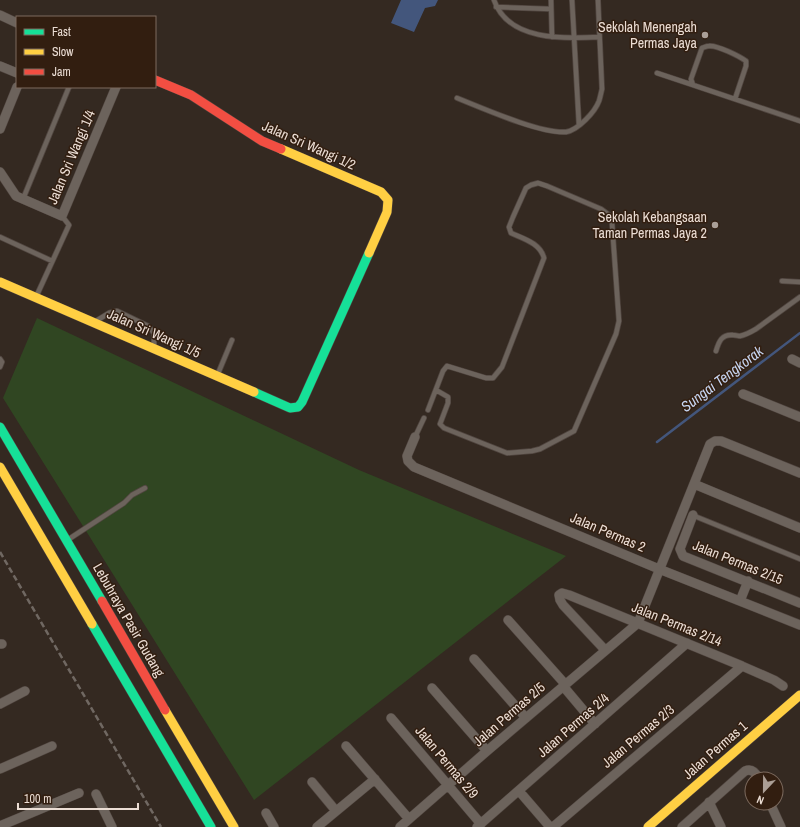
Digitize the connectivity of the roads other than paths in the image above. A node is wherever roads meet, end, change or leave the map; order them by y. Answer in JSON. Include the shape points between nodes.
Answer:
{"nodes":[{"id":1,"x":494,"y":0,"type":"edge"},
{"id":2,"x":551,"y":0,"type":"edge"},
{"id":3,"x":572,"y":0,"type":"edge"},
{"id":4,"x":598,"y":0,"type":"edge"},
{"id":5,"x":496,"y":7,"type":"junction"},
{"id":6,"x":552,"y":8,"type":"junction"},
{"id":7,"x":0,"y":16,"type":"edge"},
{"id":8,"x":16,"y":23,"type":"edge"},
{"id":9,"x":552,"y":37,"type":"junction"},
{"id":10,"x":599,"y":37,"type":"junction"},
{"id":11,"x":574,"y":38,"type":"junction"},
{"id":12,"x":0,"y":66,"type":"edge"},
{"id":13,"x":16,"y":73,"type":"edge"},
{"id":14,"x":657,"y":73,"type":"dead end"},
{"id":15,"x":156,"y":80,"type":"edge"},
{"id":16,"x":693,"y":85,"type":"junction"},
{"id":17,"x":17,"y":88,"type":"edge"},
{"id":18,"x":69,"y":88,"type":"edge"},
{"id":19,"x":116,"y":88,"type":"edge"},
{"id":20,"x":457,"y":98,"type":"dead end"},
{"id":21,"x":735,"y":100,"type":"junction"},
{"id":22,"x":800,"y":121,"type":"edge"},
{"id":23,"x":1,"y":122,"type":"edge"},
{"id":24,"x":579,"y":125,"type":"junction"},
{"id":25,"x":0,"y":172,"type":"edge"},
{"id":26,"x":23,"y":199,"type":"junction"},
{"id":27,"x":62,"y":216,"type":"junction"},
{"id":28,"x":0,"y":237,"type":"edge"},
{"id":29,"x":52,"y":261,"type":"junction"},
{"id":30,"x":782,"y":281,"type":"dead end"},
{"id":31,"x":0,"y":282,"type":"edge"},
{"id":32,"x":800,"y":282,"type":"edge"},
{"id":33,"x":36,"y":297,"type":"junction"},
{"id":34,"x":800,"y":297,"type":"edge"},
{"id":35,"x":94,"y":322,"type":"junction"},
{"id":36,"x":232,"y":340,"type":"dead end"},
{"id":37,"x":154,"y":348,"type":"junction"},
{"id":38,"x":716,"y":350,"type":"dead end"},
{"id":39,"x":0,"y":359,"type":"edge"},
{"id":40,"x":0,"y":367,"type":"edge"},
{"id":41,"x":217,"y":376,"type":"junction"},
{"id":42,"x":436,"y":390,"type":"junction"},
{"id":43,"x":743,"y":394,"type":"dead end"},
{"id":44,"x":298,"y":407,"type":"joint"},
{"id":45,"x":428,"y":410,"type":"dead end"},
{"id":46,"x":800,"y":417,"type":"edge"},
{"id":47,"x":424,"y":418,"type":"dead end"},
{"id":48,"x":0,"y":427,"type":"edge"},
{"id":49,"x":415,"y":437,"type":"joint"},
{"id":50,"x":0,"y":467,"type":"edge"},
{"id":51,"x":800,"y":473,"type":"edge"},
{"id":52,"x":694,"y":484,"type":"junction"},
{"id":53,"x":145,"y":488,"type":"dead end"},
{"id":54,"x":683,"y":511,"type":"junction"},
{"id":55,"x":693,"y":515,"type":"junction"},
{"id":56,"x":800,"y":528,"type":"edge"},
{"id":57,"x":66,"y":540,"type":"junction"},
{"id":58,"x":800,"y":559,"type":"edge"},
{"id":59,"x":660,"y":569,"type":"junction"},
{"id":60,"x":748,"y":581,"type":"junction"},
{"id":61,"x":740,"y":601,"type":"junction"},
{"id":62,"x":800,"y":603,"type":"edge"},
{"id":63,"x":508,"y":620,"type":"dead end"},
{"id":64,"x":638,"y":623,"type":"junction"},
{"id":65,"x":800,"y":625,"type":"edge"},
{"id":66,"x":687,"y":643,"type":"junction"},
{"id":67,"x":605,"y":650,"type":"junction"},
{"id":68,"x":474,"y":659,"type":"dead end"},
{"id":69,"x":742,"y":666,"type":"junction"},
{"id":70,"x":564,"y":685,"type":"junction"},
{"id":71,"x":783,"y":686,"type":"dead end"},
{"id":72,"x":432,"y":688,"type":"dead end"},
{"id":73,"x":25,"y":691,"type":"dead end"},
{"id":74,"x":800,"y":695,"type":"edge"},
{"id":75,"x":0,"y":704,"type":"edge"},
{"id":76,"x":392,"y":718,"type":"dead end"},
{"id":77,"x":526,"y":718,"type":"junction"},
{"id":78,"x":595,"y":724,"type":"junction"},
{"id":79,"x":52,"y":746,"type":"dead end"},
{"id":80,"x":346,"y":746,"type":"dead end"},
{"id":81,"x":487,"y":751,"type":"junction"},
{"id":82,"x":0,"y":769,"type":"edge"},
{"id":83,"x":744,"y":772,"type":"edge"},
{"id":84,"x":375,"y":780,"type":"junction"},
{"id":85,"x":312,"y":782,"type":"dead end"},
{"id":86,"x":448,"y":784,"type":"junction"},
{"id":87,"x":520,"y":791,"type":"junction"},
{"id":88,"x":79,"y":793,"type":"dead end"},
{"id":89,"x":96,"y":794,"type":"dead end"},
{"id":90,"x":709,"y":802,"type":"junction"},
{"id":91,"x":336,"y":811,"type":"junction"},
{"id":92,"x":774,"y":811,"type":"edge"},
{"id":93,"x":266,"y":813,"type":"dead end"},
{"id":94,"x":409,"y":819,"type":"junction"},
{"id":95,"x":479,"y":825,"type":"edge"},
{"id":96,"x":0,"y":826,"type":"edge"},
{"id":97,"x":651,"y":826,"type":"edge"},
{"id":98,"x":112,"y":827,"type":"edge"},
{"id":99,"x":211,"y":827,"type":"edge"},
{"id":100,"x":234,"y":827,"type":"edge"},
{"id":101,"x":274,"y":827,"type":"edge"},
{"id":102,"x":317,"y":827,"type":"edge"},
{"id":103,"x":400,"y":827,"type":"edge"},
{"id":104,"x":551,"y":827,"type":"edge"},
{"id":105,"x":682,"y":827,"type":"edge"},
{"id":106,"x":720,"y":827,"type":"edge"},
{"id":107,"x":781,"y":827,"type":"edge"}],
"edges":[{"from":1,"to":5,"type":"lane"},
{"from":2,"to":6,"type":"lane"},
{"from":3,"to":11,"type":"lane"},
{"from":4,"to":10,"type":"lane"},
{"from":5,"to":6,"type":"lane"},
{"from":5,"to":9,"type":"lane","via":[[511,24]]},
{"from":6,"to":9,"type":"lane"},
{"from":7,"to":8,"type":"street"},
{"from":9,"to":11,"type":"lane"},
{"from":10,"to":11,"type":"lane"},
{"from":10,"to":24,"type":"lane","via":[[602,89],[599,102]]},
{"from":11,"to":24,"type":"lane"},
{"from":12,"to":13,"type":"street"},
{"from":14,"to":16,"type":"lane"},
{"from":15,"to":44,"type":"main road","name":"Jalan Sri Wangi 1/2","via":[[191,95],[262,141],[381,192],[388,200],[387,212]]},
{"from":16,"to":21,"type":"lane"},
{"from":16,"to":21,"type":"lane","via":[[691,79],[702,48],[718,48],[746,61]]},
{"from":17,"to":23,"type":"street"},
{"from":18,"to":26,"type":"lane"},
{"from":19,"to":27,"type":"street","name":"Jalan Sri Wangi 1/4"},
{"from":20,"to":24,"type":"lane","via":[[548,130],[566,132]]},
{"from":21,"to":22,"type":"lane"},
{"from":25,"to":26,"type":"street","via":[[16,196]]},
{"from":26,"to":27,"type":"street"},
{"from":27,"to":29,"type":"lane","via":[[69,225]]},
{"from":28,"to":29,"type":"lane"},
{"from":29,"to":33,"type":"lane"},
{"from":30,"to":32,"type":"lane"},
{"from":31,"to":33,"type":"main road","name":"Jalan Sri Wangi 1/5"},
{"from":33,"to":35,"type":"main road","name":"Jalan Sri Wangi 1/5"},
{"from":34,"to":38,"type":"lane","via":[[748,334],[724,336]]},
{"from":35,"to":37,"type":"main road","name":"Jalan Sri Wangi 1/5"},
{"from":35,"to":37,"type":"lane","via":[[117,312],[148,326],[154,333]]},
{"from":36,"to":41,"type":"lane"},
{"from":37,"to":41,"type":"main road","name":"Jalan Sri Wangi 1/5"},
{"from":39,"to":40,"type":"lane"},
{"from":41,"to":44,"type":"main road","name":"Jalan Sri Wangi 1/5","via":[[290,408]]},
{"from":42,"to":42,"type":"lane","via":[[447,366],[486,378],[493,378],[502,367],[544,258],[542,250],[511,233],[509,227],[526,188],[538,183],[601,209],[609,215],[612,223],[619,321],[616,334],[574,431],[540,449],[507,453],[444,428],[440,424],[448,397]]},
{"from":42,"to":45,"type":"lane"},
{"from":43,"to":46,"type":"street"},
{"from":47,"to":49,"type":"lane"},
{"from":48,"to":57,"type":"main road","name":"Lebuhraya Pasir Gudang"},
{"from":49,"to":59,"type":"street","name":"Jalan Permas 2","via":[[407,456],[408,462],[414,467]]},
{"from":50,"to":99,"type":"main road"},
{"from":51,"to":52,"type":"street","via":[[721,441],[715,441],[710,444]]},
{"from":52,"to":54,"type":"street"},
{"from":52,"to":56,"type":"street"},
{"from":53,"to":57,"type":"lane"},
{"from":54,"to":55,"type":"lane"},
{"from":54,"to":59,"type":"street"},
{"from":55,"to":58,"type":"lane"},
{"from":55,"to":60,"type":"street","name":"Jalan Permas 2/15","via":[[680,549],[683,556]]},
{"from":57,"to":100,"type":"main road","name":"Lebuhraya Pasir Gudang"},
{"from":59,"to":61,"type":"street","name":"Jalan Permas 2"},
{"from":59,"to":64,"type":"street"},
{"from":60,"to":61,"type":"street"},
{"from":60,"to":62,"type":"street","name":"Jalan Permas 2/15"},
{"from":61,"to":65,"type":"street","name":"Jalan Permas 2"},
{"from":63,"to":70,"type":"street"},
{"from":64,"to":66,"type":"street","name":"Jalan Permas 2/14"},
{"from":64,"to":67,"type":"street","name":"Jalan Permas 2/5"},
{"from":64,"to":67,"type":"street","name":"Jalan Permas 2/14","via":[[562,593],[560,600],[563,605]]},
{"from":66,"to":69,"type":"street","name":"Jalan Permas 2/14"},
{"from":66,"to":78,"type":"street","name":"Jalan Permas 2/4"},
{"from":67,"to":70,"type":"street","name":"Jalan Permas 2/5"},
{"from":68,"to":77,"type":"street"},
{"from":69,"to":71,"type":"street","name":"Jalan Permas 2/14"},
{"from":69,"to":104,"type":"street","name":"Jalan Permas 2/3"},
{"from":70,"to":77,"type":"street","name":"Jalan Permas 2/5"},
{"from":70,"to":78,"type":"street"},
{"from":72,"to":81,"type":"street"},
{"from":73,"to":75,"type":"street"},
{"from":74,"to":97,"type":"main road","name":"Jalan Permas 1"},
{"from":76,"to":86,"type":"street","name":"Jalan Permas 2/9"},
{"from":77,"to":81,"type":"street","name":"Jalan Permas 2/5"},
{"from":78,"to":87,"type":"street","name":"Jalan Permas 2/4"},
{"from":79,"to":82,"type":"street"},
{"from":80,"to":84,"type":"street"},
{"from":81,"to":86,"type":"street","name":"Jalan Permas 2/5"},
{"from":83,"to":90,"type":"street"},
{"from":84,"to":91,"type":"street"},
{"from":84,"to":94,"type":"street"},
{"from":85,"to":91,"type":"street"},
{"from":86,"to":94,"type":"street","name":"Jalan Permas 2/5"},
{"from":86,"to":95,"type":"street","name":"Jalan Permas 2/9"},
{"from":87,"to":95,"type":"street","name":"Jalan Permas 2/4"},
{"from":87,"to":104,"type":"street"},
{"from":88,"to":96,"type":"street"},
{"from":89,"to":98,"type":"street"},
{"from":90,"to":105,"type":"street"},
{"from":90,"to":106,"type":"street"},
{"from":91,"to":102,"type":"street"},
{"from":92,"to":107,"type":"street"},
{"from":93,"to":101,"type":"street"},
{"from":94,"to":103,"type":"street","name":"Jalan Permas 2/5"}]}
